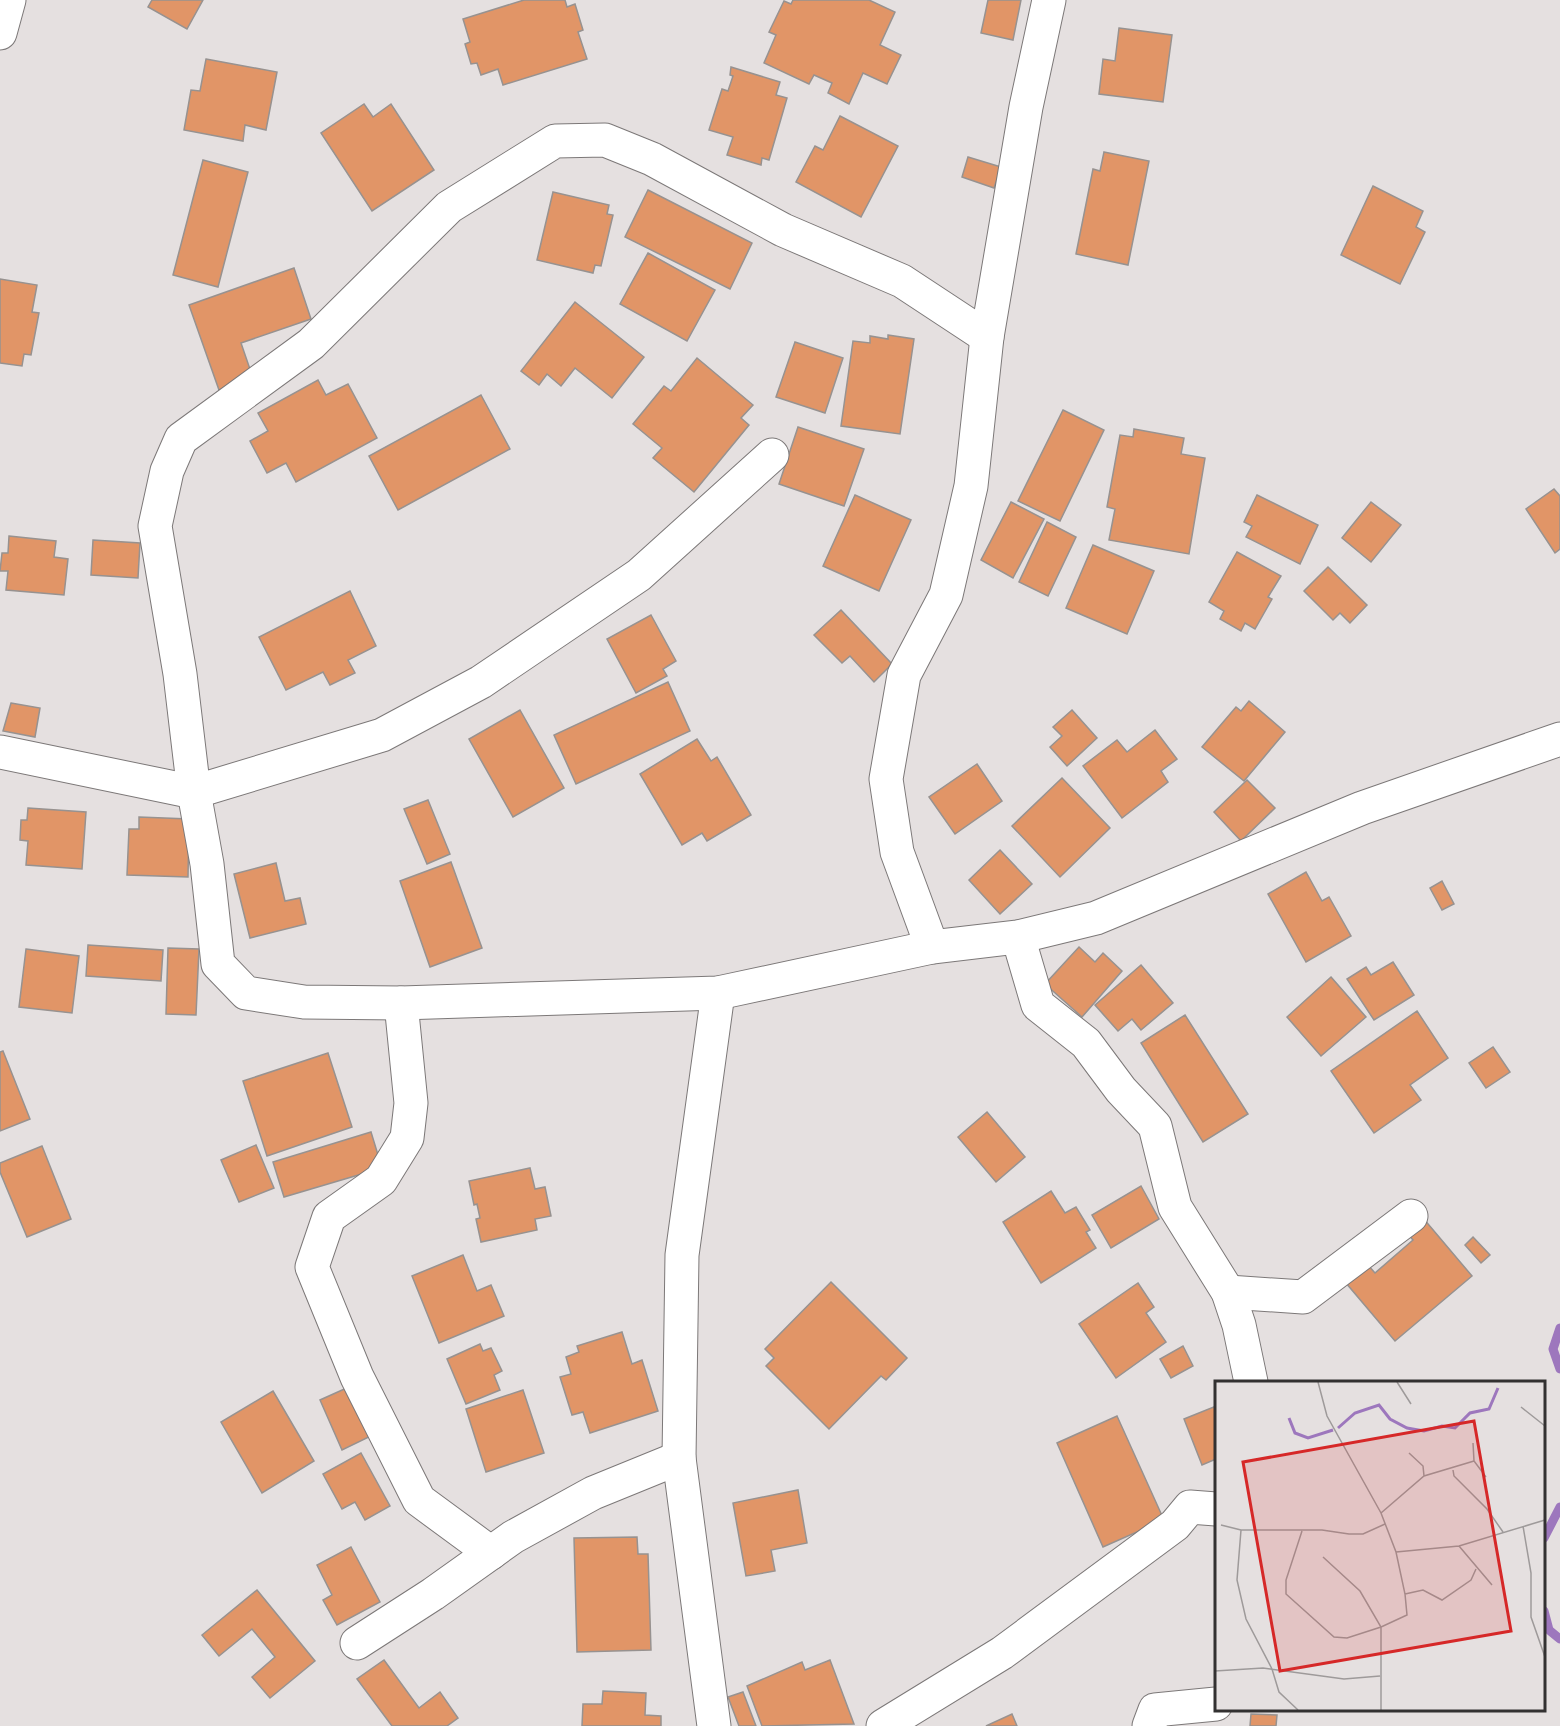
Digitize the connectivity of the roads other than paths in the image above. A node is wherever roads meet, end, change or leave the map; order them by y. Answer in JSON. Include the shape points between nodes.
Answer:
{"nodes":[{"id":1,"x":9,"y":0,"type":"edge"},
{"id":2,"x":1049,"y":0,"type":"edge"},
{"id":3,"x":0,"y":33,"type":"edge"},
{"id":4,"x":987,"y":337,"type":"junction"},
{"id":5,"x":772,"y":456,"type":"dead end"},
{"id":6,"x":1560,"y":739,"type":"edge"},
{"id":7,"x":0,"y":752,"type":"edge"},
{"id":8,"x":194,"y":792,"type":"junction"},
{"id":9,"x":1018,"y":937,"type":"junction"},
{"id":10,"x":932,"y":947,"type":"junction"},
{"id":11,"x":718,"y":993,"type":"junction"},
{"id":12,"x":402,"y":1003,"type":"junction"},
{"id":13,"x":1411,"y":1216,"type":"dead end"},
{"id":14,"x":1228,"y":1292,"type":"junction"},
{"id":15,"x":1251,"y":1381,"type":"edge"},
{"id":16,"x":679,"y":1458,"type":"junction"},
{"id":17,"x":1215,"y":1509,"type":"edge"},
{"id":18,"x":491,"y":1553,"type":"junction"},
{"id":19,"x":357,"y":1643,"type":"dead end"},
{"id":20,"x":1215,"y":1704,"type":"edge"},
{"id":21,"x":714,"y":1726,"type":"edge"},
{"id":22,"x":883,"y":1726,"type":"edge"},
{"id":23,"x":1149,"y":1726,"type":"edge"}],
"edges":[{"from":1,"to":3,"type":"street"},
{"from":2,"to":4,"type":"street","via":[[1026,107]]},
{"from":4,"to":8,"type":"street","via":[[902,281],[783,230],[652,159],[605,140],[555,141],[449,207],[311,344],[181,439],[167,471],[155,526],[180,674]]},
{"from":4,"to":10,"type":"street","via":[[971,486],[946,595],[904,675],[886,779],[897,852]]},
{"from":5,"to":8,"type":"street","via":[[639,575],[481,682],[382,735]]},
{"from":6,"to":9,"type":"street","via":[[1362,808],[1096,918]]},
{"from":7,"to":8,"type":"street"},
{"from":8,"to":12,"type":"street","via":[[218,964],[246,993],[304,1002]]},
{"from":9,"to":10,"type":"street"},
{"from":9,"to":14,"type":"street","via":[[1038,1005],[1086,1043],[1121,1090],[1155,1126],[1175,1207]]},
{"from":10,"to":11,"type":"street"},
{"from":11,"to":12,"type":"street"},
{"from":11,"to":16,"type":"street","via":[[682,1255]]},
{"from":12,"to":18,"type":"street","via":[[411,1103],[407,1138],[381,1180],[329,1217],[312,1267],[357,1377],[418,1500]]},
{"from":13,"to":14,"type":"street","via":[[1303,1297]]},
{"from":14,"to":15,"type":"street"},
{"from":16,"to":18,"type":"street","via":[[593,1493]]},
{"from":16,"to":21,"type":"street"},
{"from":17,"to":22,"type":"street","via":[[1190,1507],[1175,1525],[1002,1653]]},
{"from":18,"to":19,"type":"street"},
{"from":20,"to":23,"type":"street","via":[[1155,1710]]}]}
